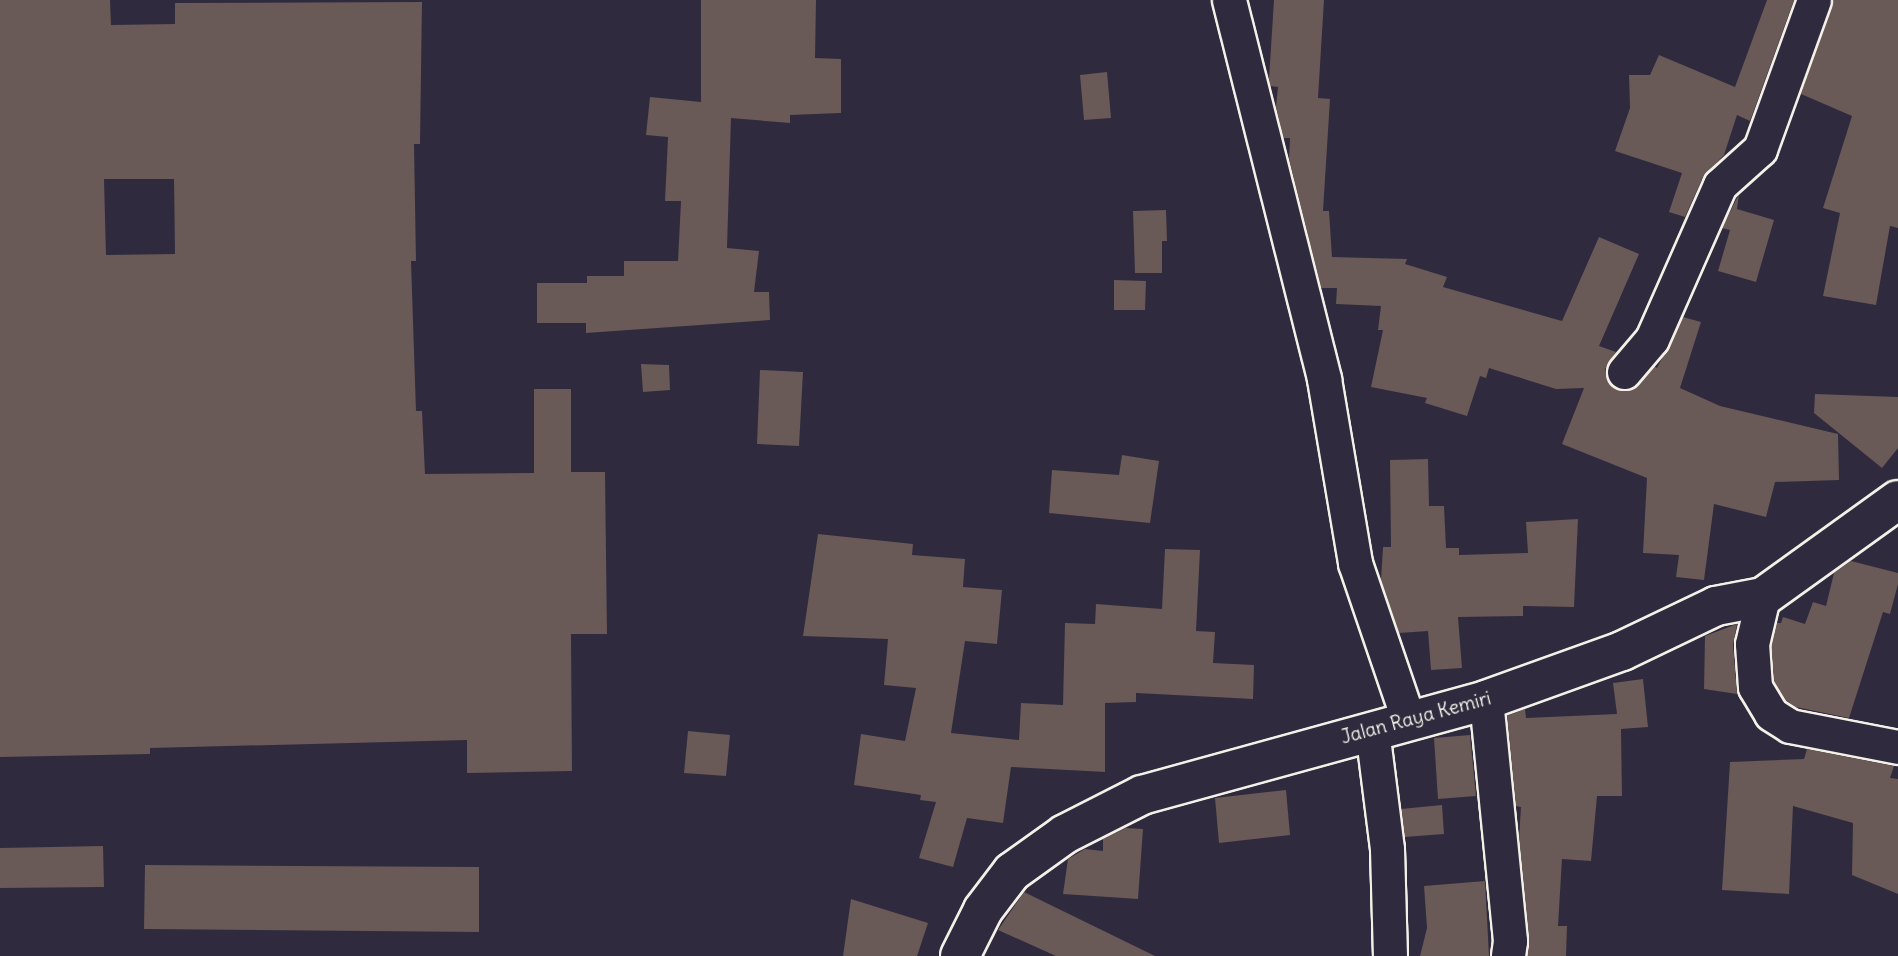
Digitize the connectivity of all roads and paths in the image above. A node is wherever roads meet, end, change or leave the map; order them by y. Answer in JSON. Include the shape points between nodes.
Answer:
{"nodes":[{"id":1,"x":1229,"y":0,"type":"edge"},
{"id":2,"x":1814,"y":0,"type":"edge"},
{"id":3,"x":1624,"y":372,"type":"dead end"},
{"id":4,"x":1898,"y":500,"type":"edge"},
{"id":5,"x":1763,"y":597,"type":"junction"},
{"id":6,"x":1486,"y":701,"type":"junction"},
{"id":7,"x":1409,"y":722,"type":"junction"},
{"id":8,"x":1372,"y":730,"type":"junction"},
{"id":9,"x":1898,"y":747,"type":"edge"},
{"id":10,"x":960,"y":956,"type":"edge"},
{"id":11,"x":1391,"y":956,"type":"edge"},
{"id":12,"x":1508,"y":956,"type":"edge"}],
"edges":[{"from":1,"to":7,"type":"street","via":[[1324,379],[1355,563]]},
{"from":2,"to":3,"type":"street","via":[[1760,149],[1720,185],[1652,339]]},
{"from":4,"to":5,"type":"street","name":"Jalan Raya Kemiri"},
{"from":5,"to":6,"type":"street","name":"Jalan Raya Kemiri","via":[[1716,606],[1622,651]]},
{"from":5,"to":9,"type":"street","via":[[1752,644],[1755,687],[1771,713],[1790,726]]},
{"from":6,"to":7,"type":"street","name":"Jalan Raya Kemiri"},
{"from":6,"to":12,"type":"street"},
{"from":7,"to":8,"type":"street","name":"Jalan Raya Kemiri"},
{"from":8,"to":10,"type":"street","name":"Jalan Raya Kemiri","via":[[1142,795],[1065,834],[1012,872],[983,910]]},
{"from":8,"to":11,"type":"street","via":[[1387,849]]}]}
